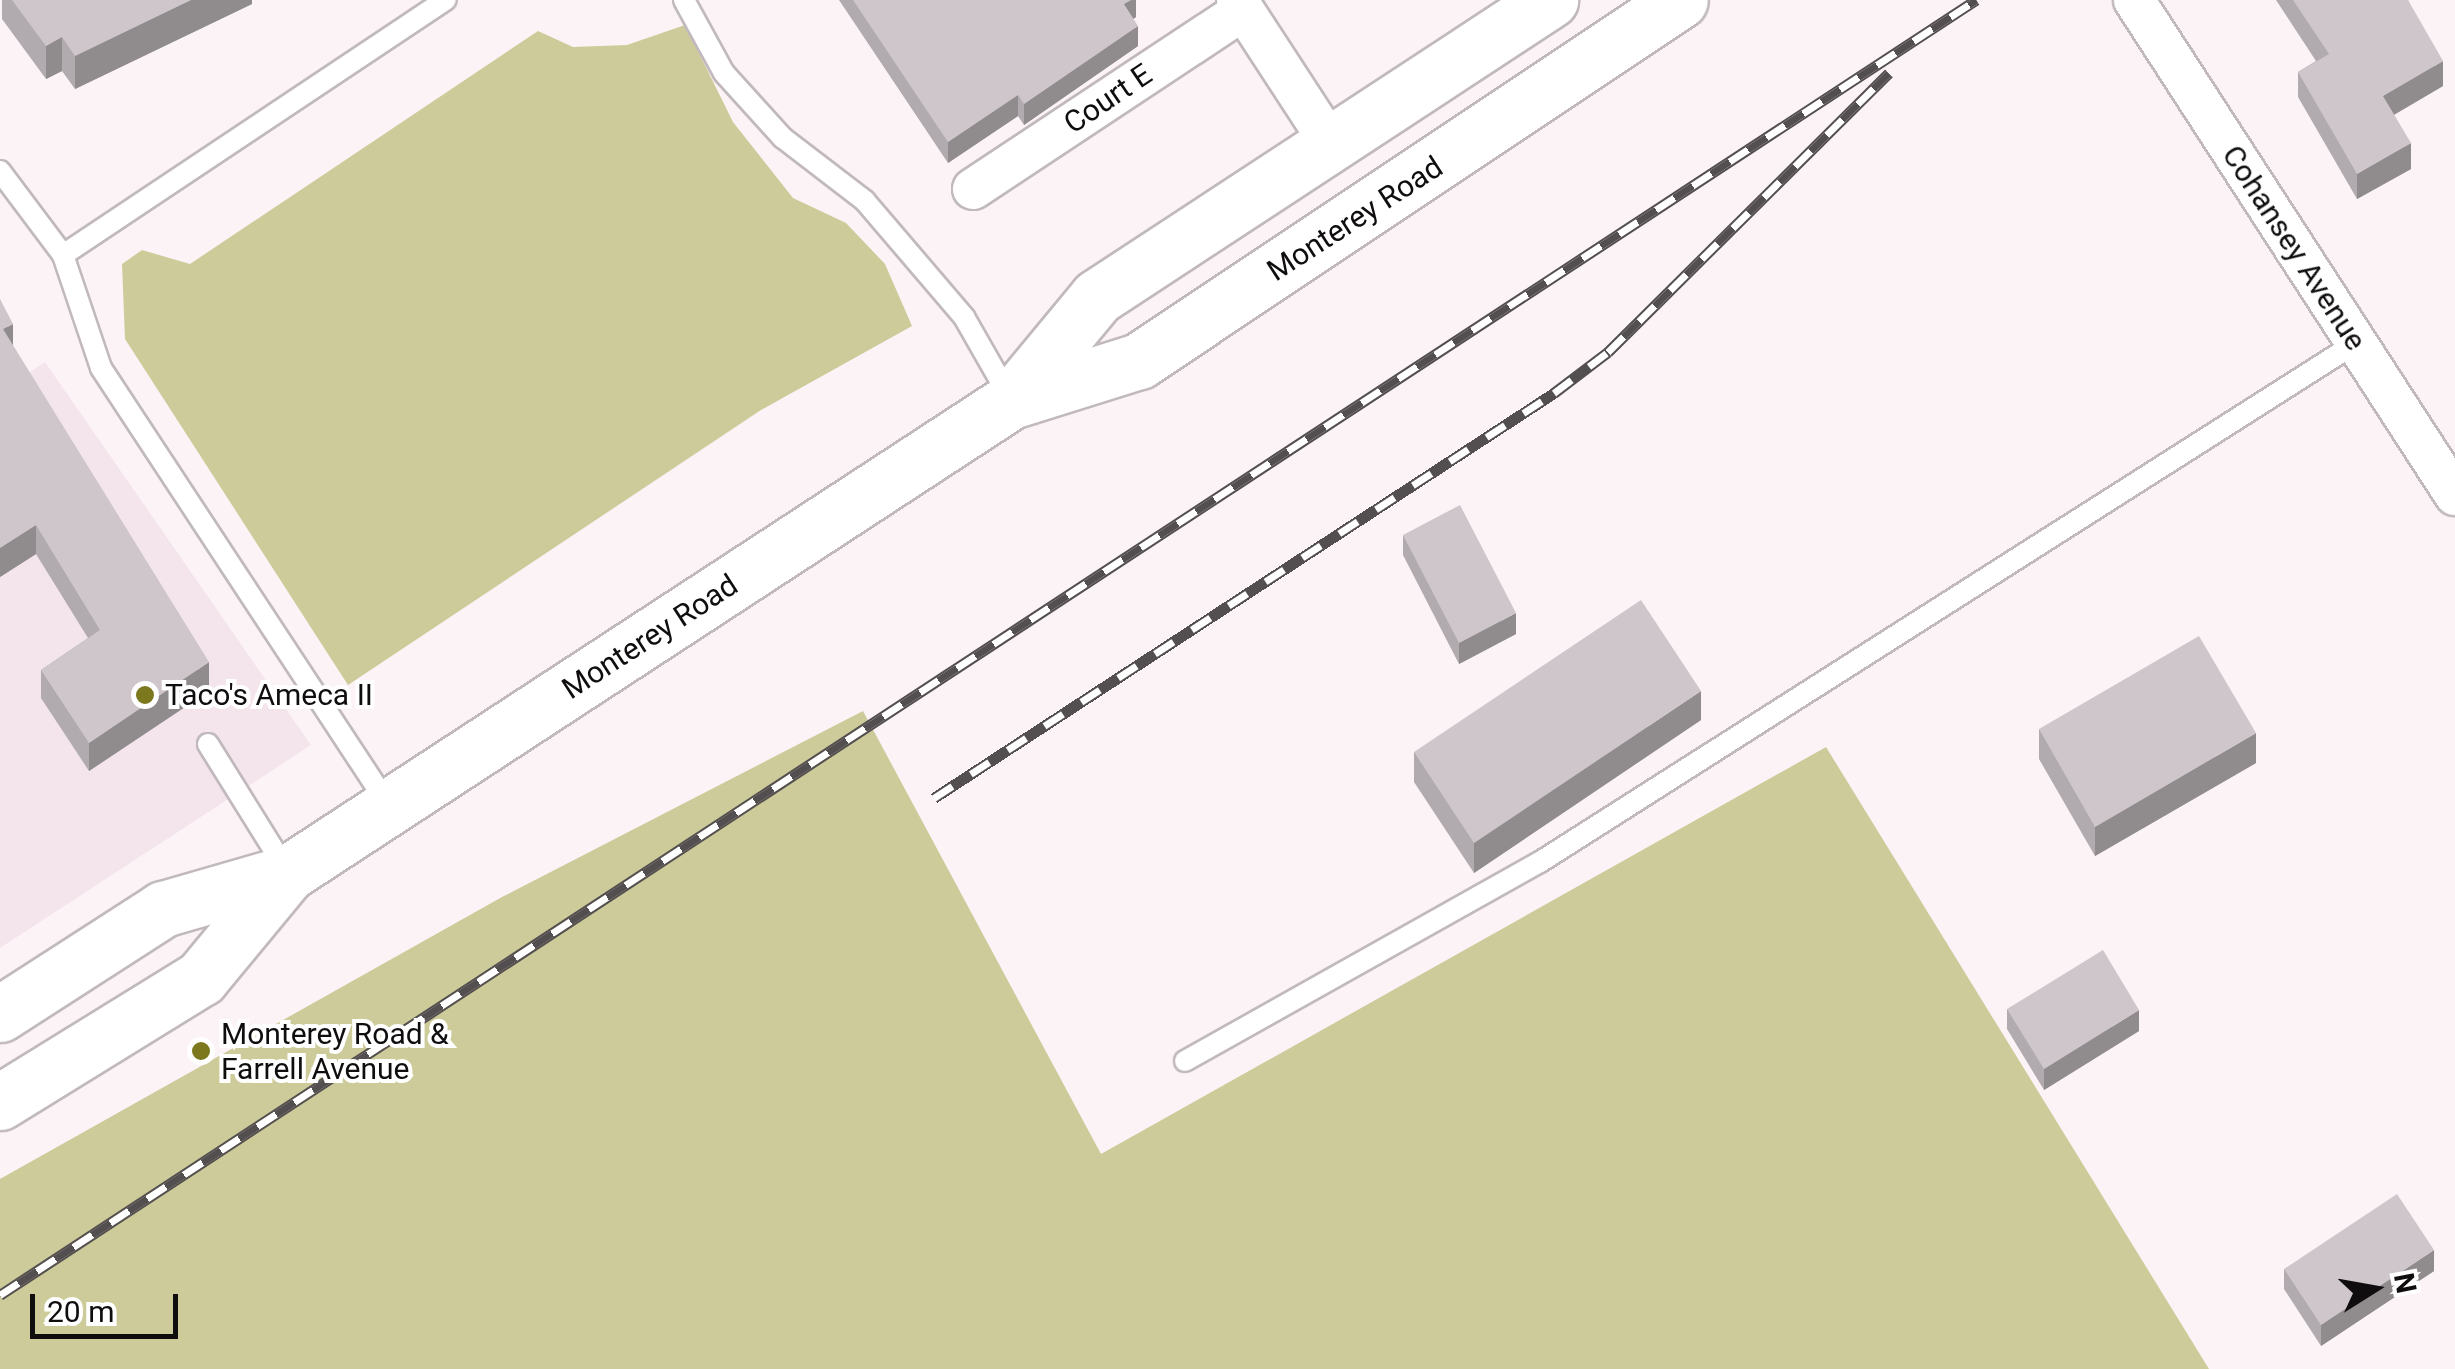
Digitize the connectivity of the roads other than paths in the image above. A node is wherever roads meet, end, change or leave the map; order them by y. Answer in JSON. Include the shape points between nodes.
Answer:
{"nodes":[{"id":1,"x":446,"y":0,"type":"edge"},
{"id":2,"x":684,"y":0,"type":"edge"},
{"id":3,"x":1550,"y":0,"type":"edge"},
{"id":4,"x":1680,"y":0,"type":"edge"},
{"id":5,"x":2134,"y":0,"type":"edge"},
{"id":6,"x":1240,"y":5,"type":"edge"},
{"id":7,"x":1332,"y":146,"type":"junction"},
{"id":8,"x":0,"y":171,"type":"edge"},
{"id":9,"x":972,"y":189,"type":"dead end"},
{"id":10,"x":62,"y":255,"type":"junction"},
{"id":11,"x":2356,"y":343,"type":"junction"},
{"id":12,"x":1011,"y":400,"type":"junction"},
{"id":13,"x":2455,"y":496,"type":"edge"},
{"id":14,"x":208,"y":744,"type":"dead end"},
{"id":15,"x":390,"y":808,"type":"junction"},
{"id":16,"x":288,"y":873,"type":"junction"},
{"id":17,"x":0,"y":1014,"type":"edge"},
{"id":18,"x":1184,"y":1061,"type":"dead end"},
{"id":19,"x":0,"y":1102,"type":"edge"}],
"edges":[{"from":1,"to":10,"type":"lane"},
{"from":2,"to":12,"type":"lane","via":[[724,73],[783,138],[865,201],[964,318]]},
{"from":3,"to":7,"type":"main road","name":"Monterey Road"},
{"from":4,"to":12,"type":"main road","name":"Monterey Road","via":[[1139,361]]},
{"from":5,"to":11,"type":"street","name":"Cohansey Avenue"},
{"from":6,"to":7,"type":"street"},
{"from":6,"to":9,"type":"street","name":"Court E"},
{"from":7,"to":12,"type":"main road","name":"Monterey Road","via":[[1097,297]]},
{"from":8,"to":10,"type":"lane"},
{"from":10,"to":15,"type":"lane","via":[[101,368]]},
{"from":11,"to":13,"type":"street","name":"Cohansey Avenue"},
{"from":11,"to":18,"type":"lane","via":[[1540,862]]},
{"from":12,"to":15,"type":"main road","name":"Monterey Road"},
{"from":14,"to":16,"type":"lane"},
{"from":15,"to":16,"type":"main road","name":"Monterey Road"},
{"from":16,"to":17,"type":"main road","name":"Monterey Road","via":[[163,909]]},
{"from":16,"to":19,"type":"main road","name":"Monterey Road","via":[[200,978]]}]}
